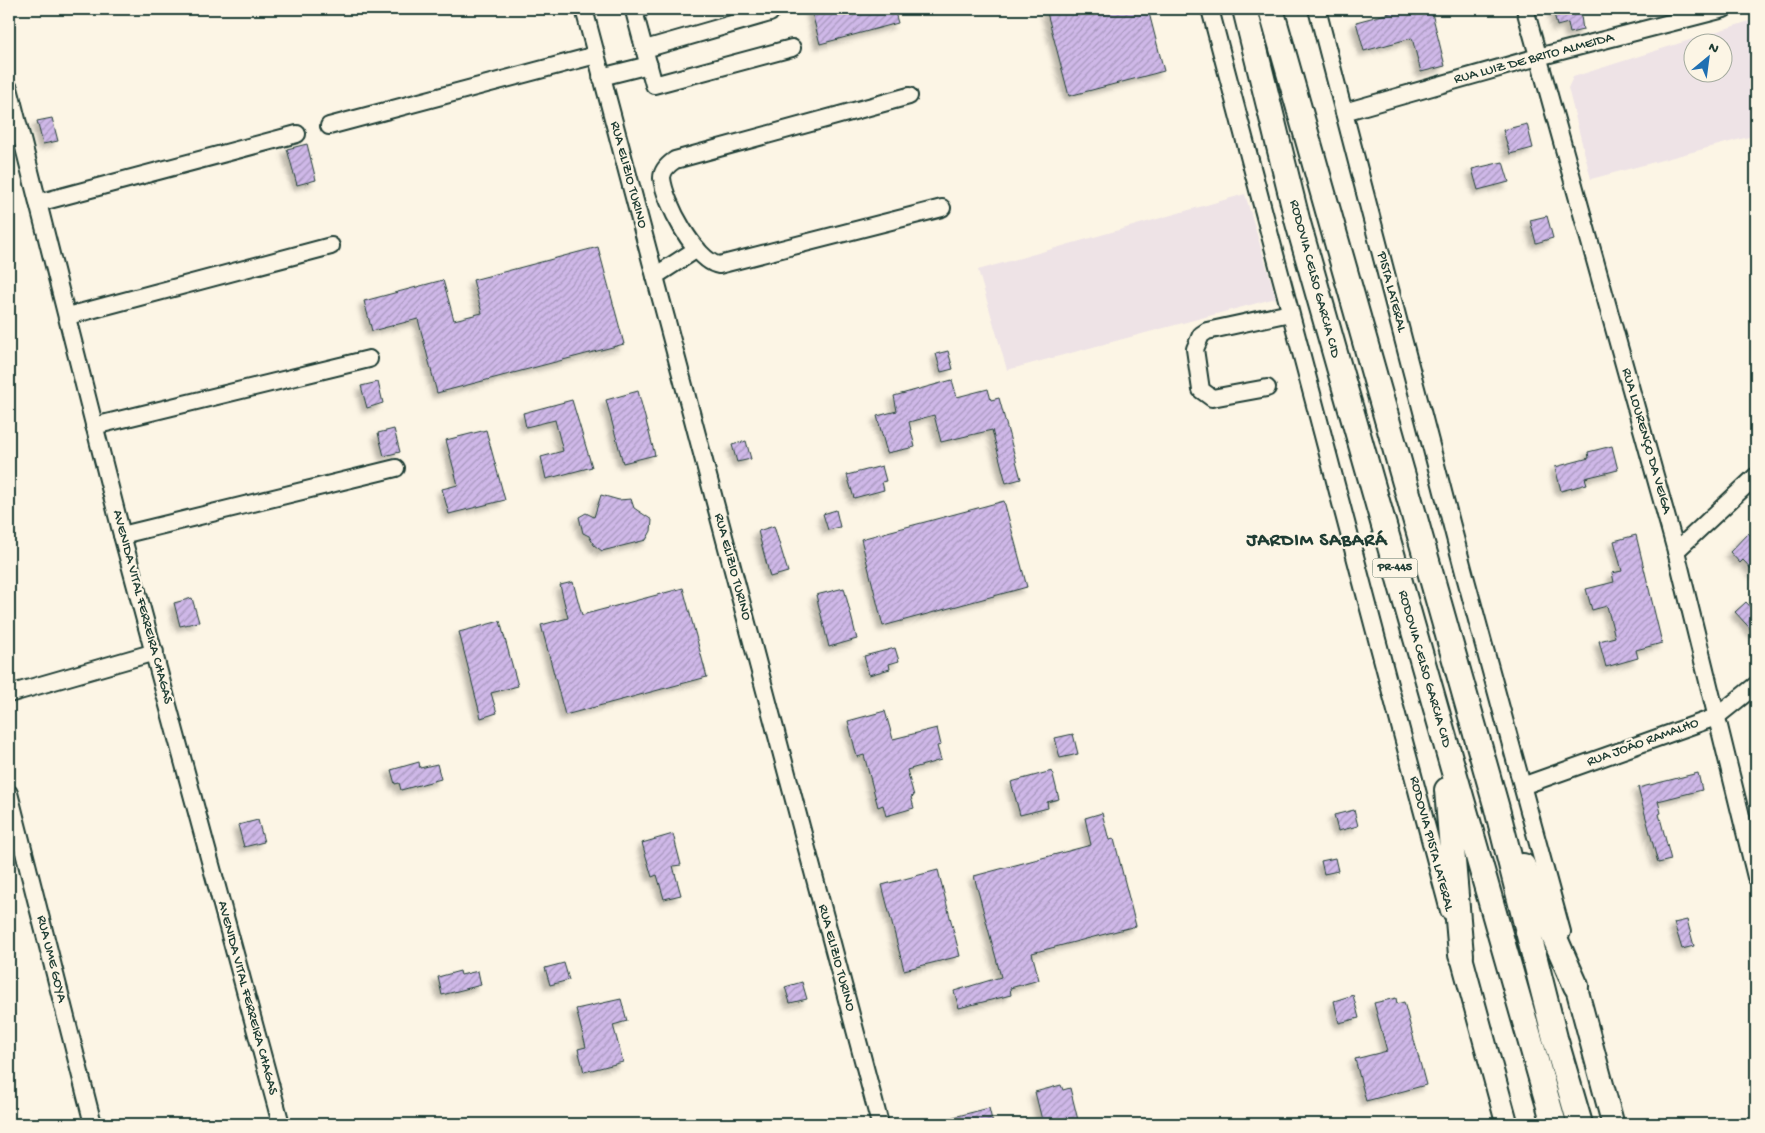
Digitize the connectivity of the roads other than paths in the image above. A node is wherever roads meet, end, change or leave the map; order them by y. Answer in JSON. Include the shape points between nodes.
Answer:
{"nodes":[{"id":1,"x":584,"y":9,"type":"edge"},
{"id":2,"x":641,"y":9,"type":"edge"},
{"id":3,"x":1210,"y":9,"type":"edge"},
{"id":4,"x":1244,"y":9,"type":"edge"},
{"id":5,"x":1271,"y":9,"type":"edge"},
{"id":6,"x":1316,"y":9,"type":"edge"},
{"id":7,"x":1525,"y":9,"type":"edge"},
{"id":8,"x":1724,"y":9,"type":"edge"},
{"id":9,"x":770,"y":13,"type":"dead end"},
{"id":10,"x":1687,"y":13,"type":"edge"},
{"id":11,"x":792,"y":48,"type":"dead end"},
{"id":12,"x":645,"y":49,"type":"junction"},
{"id":13,"x":596,"y":55,"type":"junction"},
{"id":14,"x":1538,"y":57,"type":"junction"},
{"id":15,"x":649,"y":65,"type":"junction"},
{"id":16,"x":601,"y":78,"type":"junction"},
{"id":17,"x":9,"y":88,"type":"edge"},
{"id":18,"x":909,"y":96,"type":"dead end"},
{"id":19,"x":1344,"y":112,"type":"junction"},
{"id":20,"x":329,"y":126,"type":"dead end"},
{"id":21,"x":297,"y":134,"type":"dead end"},
{"id":22,"x":38,"y":203,"type":"junction"},
{"id":23,"x":942,"y":208,"type":"dead end"},
{"id":24,"x":332,"y":246,"type":"dead end"},
{"id":25,"x":697,"y":249,"type":"junction"},
{"id":26,"x":654,"y":276,"type":"junction"},
{"id":27,"x":1290,"y":313,"type":"junction"},
{"id":28,"x":68,"y":316,"type":"junction"},
{"id":29,"x":369,"y":359,"type":"dead end"},
{"id":30,"x":1267,"y":388,"type":"dead end"},
{"id":31,"x":94,"y":426,"type":"junction"},
{"id":32,"x":396,"y":468,"type":"dead end"},
{"id":33,"x":1756,"y":476,"type":"edge"},
{"id":34,"x":122,"y":535,"type":"junction"},
{"id":35,"x":1676,"y":551,"type":"junction"},
{"id":36,"x":155,"y":652,"type":"junction"},
{"id":37,"x":1756,"y":685,"type":"edge"},
{"id":38,"x":9,"y":694,"type":"edge"},
{"id":39,"x":1716,"y":717,"type":"junction"},
{"id":40,"x":1443,"y":736,"type":"junction"},
{"id":41,"x":1522,"y":786,"type":"junction"},
{"id":42,"x":9,"y":793,"type":"edge"},
{"id":43,"x":1496,"y":806,"type":"junction"},
{"id":44,"x":1756,"y":877,"type":"edge"},
{"id":45,"x":1461,"y":955,"type":"junction"},
{"id":46,"x":1576,"y":986,"type":"junction"},
{"id":47,"x":93,"y":1124,"type":"edge"},
{"id":48,"x":281,"y":1124,"type":"edge"},
{"id":49,"x":880,"y":1124,"type":"edge"},
{"id":50,"x":1507,"y":1124,"type":"edge"},
{"id":51,"x":1554,"y":1124,"type":"edge"},
{"id":52,"x":1580,"y":1124,"type":"edge"},
{"id":53,"x":1614,"y":1124,"type":"edge"}],
"edges":[{"from":1,"to":13,"type":"street","name":"RUA ELIZIO TURINO"},
{"from":2,"to":12,"type":"street","via":[[634,11]]},
{"from":3,"to":27,"type":"street","number":"PR-445"},
{"from":4,"to":40,"type":"highway","name":"RODOVIA CELSO GARCIA CID","number":"PR-445","via":[[1298,223]]},
{"from":5,"to":43,"type":"highway","number":"PR-445"},
{"from":6,"to":19,"type":"street","name":"PISTA LATERAL"},
{"from":7,"to":14,"type":"street","name":"RUA LOURENÇO DA VEIGA"},
{"from":8,"to":10,"type":"street","name":"RUA LUIZ DE BRITO ALMEIDA"},
{"from":9,"to":12,"type":"street"},
{"from":10,"to":14,"type":"street","name":"RUA LUIZ DE BRITO ALMEIDA"},
{"from":11,"to":15,"type":"street","via":[[654,85]]},
{"from":12,"to":15,"type":"street"},
{"from":13,"to":16,"type":"street","name":"RUA ELIZIO TURINO"},
{"from":13,"to":20,"type":"street"},
{"from":14,"to":19,"type":"street","name":"RUA LUIZ DE BRITO ALMEIDA"},
{"from":14,"to":35,"type":"street","name":"RUA LOURENÇO DA VEIGA"},
{"from":15,"to":16,"type":"street"},
{"from":16,"to":26,"type":"street","name":"RUA ELIZIO TURINO"},
{"from":17,"to":22,"type":"street","name":"AVENIDA VITAL FERREIRA CHAGAS"},
{"from":18,"to":25,"type":"street","via":[[675,160],[667,166],[662,177],[672,212]]},
{"from":19,"to":41,"type":"street","name":"PISTA LATERAL"},
{"from":21,"to":22,"type":"street"},
{"from":22,"to":28,"type":"street","name":"AVENIDA VITAL FERREIRA CHAGAS"},
{"from":23,"to":25,"type":"street","via":[[719,265],[710,264]]},
{"from":24,"to":28,"type":"street"},
{"from":25,"to":26,"type":"street"},
{"from":26,"to":49,"type":"street","name":"RUA ELIZIO TURINO"},
{"from":27,"to":30,"type":"street","via":[[1207,331],[1195,349],[1200,384],[1212,398]]},
{"from":27,"to":45,"type":"street","name":"RODOVIA PISTA LATERAL","number":"PR-445"},
{"from":28,"to":31,"type":"street","name":"AVENIDA VITAL FERREIRA CHAGAS"},
{"from":29,"to":31,"type":"street"},
{"from":31,"to":34,"type":"street","name":"AVENIDA VITAL FERREIRA CHAGAS"},
{"from":32,"to":34,"type":"street"},
{"from":33,"to":35,"type":"street"},
{"from":34,"to":36,"type":"street","name":"AVENIDA VITAL FERREIRA CHAGAS"},
{"from":35,"to":39,"type":"street","name":"RUA LOURENÇO DA VEIGA"},
{"from":36,"to":38,"type":"street"},
{"from":36,"to":48,"type":"street","name":"AVENIDA VITAL FERREIRA CHAGAS"},
{"from":37,"to":39,"type":"street","name":"RUA JOÃO RAMALHO"},
{"from":39,"to":41,"type":"street","name":"RUA JOÃO RAMALHO"},
{"from":39,"to":44,"type":"street","name":"RUA LOURENÇO DA VEIGA"},
{"from":40,"to":45,"type":"highway"},
{"from":40,"to":51,"type":"highway","name":"RODOVIA CELSO GARCIA CID","number":"PR-445"},
{"from":41,"to":46,"type":"street"},
{"from":42,"to":47,"type":"street","name":"RUA UME GOYA"},
{"from":43,"to":46,"type":"highway"},
{"from":43,"to":52,"type":"highway","number":"PR-445"},
{"from":45,"to":50,"type":"main road","name":"RODOVIA PISTA LATERAL","number":"PR-445"},
{"from":46,"to":53,"type":"main road"}]}
